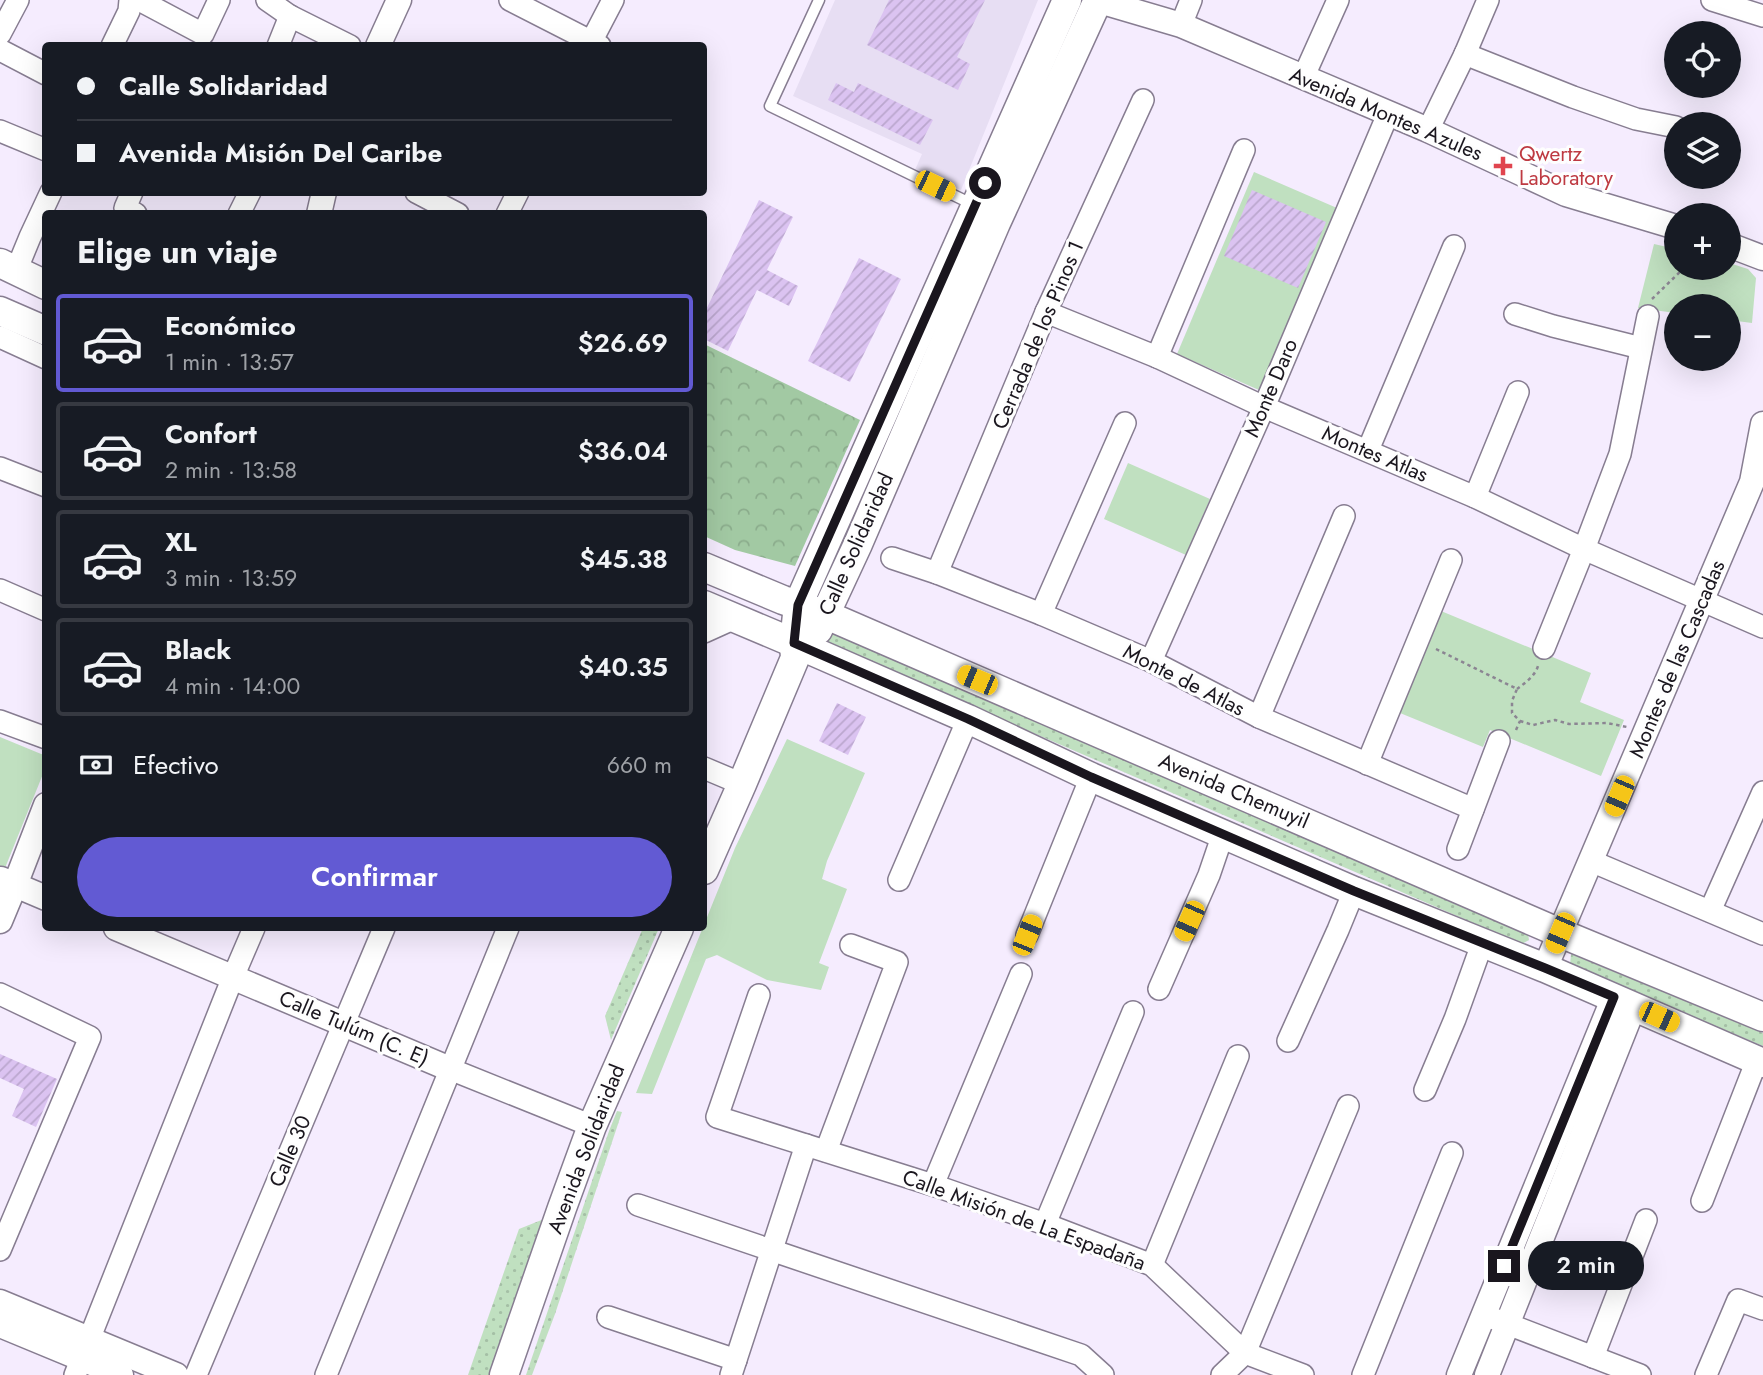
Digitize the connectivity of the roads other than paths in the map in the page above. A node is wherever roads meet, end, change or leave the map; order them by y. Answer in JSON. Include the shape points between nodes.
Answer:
{"nodes":[{"id":1,"x":18,"y":0,"type":"edge"},
{"id":2,"x":131,"y":0,"type":"edge"},
{"id":3,"x":139,"y":0,"type":"edge"},
{"id":4,"x":219,"y":0,"type":"edge"},
{"id":5,"x":267,"y":0,"type":"edge"},
{"id":6,"x":399,"y":0,"type":"edge"},
{"id":7,"x":510,"y":0,"type":"edge"},
{"id":8,"x":613,"y":0,"type":"edge"},
{"id":9,"x":819,"y":0,"type":"edge"},
{"id":10,"x":1067,"y":0,"type":"edge"},
{"id":11,"x":1097,"y":0,"type":"edge"},
{"id":12,"x":1191,"y":0,"type":"edge"},
{"id":13,"x":1338,"y":0,"type":"edge"},
{"id":14,"x":1488,"y":0,"type":"edge"},
{"id":15,"x":1712,"y":0,"type":"edge"},
{"id":16,"x":290,"y":16,"type":"junction"},
{"id":17,"x":1763,"y":16,"type":"edge"},
{"id":18,"x":1181,"y":25,"type":"junction"},
{"id":19,"x":0,"y":34,"type":"edge"},
{"id":20,"x":114,"y":42,"type":"edge"},
{"id":21,"x":280,"y":42,"type":"edge"},
{"id":22,"x":342,"y":42,"type":"edge"},
{"id":23,"x":380,"y":42,"type":"edge"},
{"id":24,"x":590,"y":42,"type":"edge"},
{"id":25,"x":595,"y":42,"type":"edge"},
{"id":26,"x":0,"y":50,"type":"edge"},
{"id":27,"x":1465,"y":54,"type":"junction"},
{"id":28,"x":42,"y":72,"type":"edge"},
{"id":29,"x":1303,"y":78,"type":"junction"},
{"id":30,"x":1143,"y":100,"type":"dead end"},
{"id":31,"x":1388,"y":114,"type":"junction"},
{"id":32,"x":1664,"y":125,"type":"edge"},
{"id":33,"x":1427,"y":130,"type":"junction"},
{"id":34,"x":0,"y":131,"type":"edge"},
{"id":35,"x":42,"y":148,"type":"edge"},
{"id":36,"x":1244,"y":150,"type":"dead end"},
{"id":37,"x":130,"y":196,"type":"edge"},
{"id":38,"x":424,"y":196,"type":"edge"},
{"id":39,"x":975,"y":205,"type":"junction"},
{"id":40,"x":128,"y":210,"type":"edge"},
{"id":41,"x":450,"y":210,"type":"edge"},
{"id":42,"x":42,"y":211,"type":"edge"},
{"id":43,"x":1664,"y":223,"type":"edge"},
{"id":44,"x":1454,"y":246,"type":"dead end"},
{"id":45,"x":1741,"y":249,"type":"edge"},
{"id":46,"x":1763,"y":258,"type":"edge"},
{"id":47,"x":8,"y":267,"type":"edge"},
{"id":48,"x":42,"y":283,"type":"edge"},
{"id":49,"x":0,"y":311,"type":"edge"},
{"id":50,"x":1046,"y":312,"type":"junction"},
{"id":51,"x":1515,"y":314,"type":"dead end"},
{"id":52,"x":1648,"y":316,"type":"road end"},
{"id":53,"x":42,"y":329,"type":"edge"},
{"id":54,"x":0,"y":337,"type":"edge"},
{"id":55,"x":1641,"y":348,"type":"junction"},
{"id":56,"x":42,"y":356,"type":"edge"},
{"id":57,"x":1157,"y":356,"type":"junction"},
{"id":58,"x":1517,"y":392,"type":"dead end"},
{"id":59,"x":1264,"y":407,"type":"junction"},
{"id":60,"x":1125,"y":423,"type":"dead end"},
{"id":61,"x":1763,"y":424,"type":"edge"},
{"id":62,"x":1368,"y":450,"type":"junction"},
{"id":63,"x":0,"y":468,"type":"edge"},
{"id":64,"x":42,"y":484,"type":"edge"},
{"id":65,"x":1475,"y":497,"type":"junction"},
{"id":66,"x":1345,"y":516,"type":"dead end"},
{"id":67,"x":1584,"y":549,"type":"junction"},
{"id":68,"x":892,"y":558,"type":"dead end"},
{"id":69,"x":1451,"y":560,"type":"dead end"},
{"id":70,"x":707,"y":568,"type":"edge"},
{"id":71,"x":937,"y":573,"type":"junction"},
{"id":72,"x":0,"y":590,"type":"edge"},
{"id":73,"x":1702,"y":600,"type":"junction"},
{"id":74,"x":798,"y":605,"type":"junction"},
{"id":75,"x":707,"y":606,"type":"edge"},
{"id":76,"x":42,"y":608,"type":"edge"},
{"id":77,"x":824,"y":614,"type":"junction"},
{"id":78,"x":1041,"y":614,"type":"junction"},
{"id":79,"x":735,"y":618,"type":"junction"},
{"id":80,"x":1763,"y":627,"type":"edge"},
{"id":81,"x":707,"y":631,"type":"edge"},
{"id":82,"x":1544,"y":648,"type":"road end"},
{"id":83,"x":799,"y":650,"type":"junction"},
{"id":84,"x":1152,"y":661,"type":"junction"},
{"id":85,"x":1259,"y":717,"type":"junction"},
{"id":86,"x":968,"y":719,"type":"junction"},
{"id":87,"x":0,"y":721,"type":"edge"},
{"id":88,"x":42,"y":737,"type":"edge"},
{"id":89,"x":1499,"y":741,"type":"road end"},
{"id":90,"x":1367,"y":764,"type":"junction"},
{"id":91,"x":707,"y":769,"type":"edge"},
{"id":92,"x":1091,"y":777,"type":"junction"},
{"id":93,"x":742,"y":784,"type":"junction"},
{"id":94,"x":1763,"y":792,"type":"edge"},
{"id":95,"x":1473,"y":809,"type":"junction"},
{"id":96,"x":42,"y":814,"type":"edge"},
{"id":97,"x":1223,"y":834,"type":"junction"},
{"id":98,"x":1458,"y":849,"type":"dead end"},
{"id":99,"x":1591,"y":861,"type":"junction"},
{"id":100,"x":707,"y":863,"type":"edge"},
{"id":101,"x":899,"y":880,"type":"dead end"},
{"id":102,"x":8,"y":882,"type":"edge"},
{"id":103,"x":1354,"y":891,"type":"junction"},
{"id":104,"x":42,"y":896,"type":"edge"},
{"id":105,"x":1710,"y":911,"type":"junction"},
{"id":106,"x":0,"y":920,"type":"edge"},
{"id":107,"x":130,"y":931,"type":"edge"},
{"id":108,"x":253,"y":931,"type":"edge"},
{"id":109,"x":383,"y":931,"type":"edge"},
{"id":110,"x":507,"y":931,"type":"edge"},
{"id":111,"x":678,"y":931,"type":"edge"},
{"id":112,"x":1560,"y":933,"type":"junction"},
{"id":113,"x":1763,"y":934,"type":"edge"},
{"id":114,"x":1027,"y":935,"type":"dead end"},
{"id":115,"x":1482,"y":944,"type":"junction"},
{"id":116,"x":851,"y":945,"type":"dead end"},
{"id":117,"x":1545,"y":968,"type":"junction"},
{"id":118,"x":1021,"y":974,"type":"dead end"},
{"id":119,"x":233,"y":977,"type":"junction"},
{"id":120,"x":1159,"y":989,"type":"dead end"},
{"id":121,"x":0,"y":994,"type":"edge"},
{"id":122,"x":759,"y":995,"type":"dead end"},
{"id":123,"x":1624,"y":1002,"type":"junction"},
{"id":124,"x":1133,"y":1012,"type":"dead end"},
{"id":125,"x":1763,"y":1017,"type":"edge"},
{"id":126,"x":343,"y":1024,"type":"junction"},
{"id":127,"x":1288,"y":1041,"type":"dead end"},
{"id":128,"x":1238,"y":1056,"type":"dead end"},
{"id":129,"x":1760,"y":1062,"type":"edge"},
{"id":130,"x":450,"y":1069,"type":"junction"},
{"id":131,"x":1425,"y":1090,"type":"dead end"},
{"id":132,"x":1348,"y":1106,"type":"dead end"},
{"id":133,"x":592,"y":1126,"type":"junction"},
{"id":134,"x":806,"y":1145,"type":"junction"},
{"id":135,"x":826,"y":1151,"type":"junction"},
{"id":136,"x":1452,"y":1153,"type":"dead end"},
{"id":137,"x":933,"y":1185,"type":"junction"},
{"id":138,"x":1702,"y":1201,"type":"dead end"},
{"id":139,"x":638,"y":1205,"type":"dead end"},
{"id":140,"x":1646,"y":1220,"type":"dead end"},
{"id":141,"x":1045,"y":1224,"type":"junction"},
{"id":142,"x":773,"y":1250,"type":"junction"},
{"id":143,"x":0,"y":1251,"type":"edge"},
{"id":144,"x":1152,"y":1265,"type":"junction"},
{"id":145,"x":0,"y":1302,"type":"edge"},
{"id":146,"x":1763,"y":1309,"type":"edge"},
{"id":147,"x":1484,"y":1315,"type":"junction"},
{"id":148,"x":608,"y":1317,"type":"dead end"},
{"id":149,"x":1507,"y":1324,"type":"junction"},
{"id":150,"x":0,"y":1325,"type":"edge"},
{"id":151,"x":1245,"y":1353,"type":"junction"},
{"id":152,"x":1593,"y":1357,"type":"junction"},
{"id":153,"x":82,"y":1358,"type":"edge"},
{"id":154,"x":734,"y":1367,"type":"edge"},
{"id":155,"x":121,"y":1375,"type":"edge"},
{"id":156,"x":176,"y":1375,"type":"edge"},
{"id":157,"x":196,"y":1375,"type":"edge"},
{"id":158,"x":326,"y":1375,"type":"edge"},
{"id":159,"x":504,"y":1375,"type":"edge"},
{"id":160,"x":1103,"y":1375,"type":"edge"},
{"id":161,"x":1222,"y":1375,"type":"edge"},
{"id":162,"x":1303,"y":1375,"type":"edge"},
{"id":163,"x":1363,"y":1375,"type":"edge"},
{"id":164,"x":1459,"y":1375,"type":"edge"},
{"id":165,"x":1487,"y":1375,"type":"edge"},
{"id":166,"x":1640,"y":1375,"type":"edge"},
{"id":167,"x":1706,"y":1375,"type":"edge"}],
"edges":[{"from":1,"to":19,"type":"street"},
{"from":2,"to":20,"type":"street"},
{"from":3,"to":4,"type":"street","via":[[203,34]]},
{"from":5,"to":16,"type":"street"},
{"from":6,"to":23,"type":"street"},
{"from":7,"to":24,"type":"street"},
{"from":8,"to":25,"type":"street"},
{"from":9,"to":39,"type":"lane","via":[[770,106]]},
{"from":10,"to":39,"type":"main road","name":"Calle Solidaridad"},
{"from":11,"to":18,"type":"street","name":"Avenida Montes Azules"},
{"from":11,"to":77,"type":"main road","name":"Calle Solidaridad"},
{"from":12,"to":18,"type":"street"},
{"from":13,"to":29,"type":"street"},
{"from":14,"to":27,"type":"street"},
{"from":15,"to":17,"type":"street"},
{"from":16,"to":21,"type":"street"},
{"from":16,"to":22,"type":"street"},
{"from":18,"to":29,"type":"street","name":"Avenida Montes Azules"},
{"from":26,"to":28,"type":"street"},
{"from":27,"to":32,"type":"street","via":[[1573,97]]},
{"from":27,"to":33,"type":"street"},
{"from":29,"to":31,"type":"street","name":"Avenida Montes Azules"},
{"from":30,"to":50,"type":"street","name":"Cerrada de los Pinos 1"},
{"from":31,"to":33,"type":"street","name":"Avenida Montes Azules"},
{"from":31,"to":59,"type":"street","name":"Monte Daro"},
{"from":33,"to":43,"type":"street","name":"Avenida Montes Azules","via":[[1566,194]]},
{"from":34,"to":35,"type":"street"},
{"from":36,"to":57,"type":"street"},
{"from":37,"to":40,"type":"street","via":[[124,208]]},
{"from":38,"to":41,"type":"street"},
{"from":39,"to":74,"type":"main road","name":"Calle Solidaridad"},
{"from":42,"to":47,"type":"street"},
{"from":44,"to":62,"type":"street"},
{"from":45,"to":46,"type":"street"},
{"from":47,"to":48,"type":"main road"},
{"from":49,"to":53,"type":"main road"},
{"from":50,"to":57,"type":"street","name":"Montes Atlas"},
{"from":50,"to":71,"type":"street","name":"Cerrada de los Pinos 1"},
{"from":51,"to":55,"type":"street"},
{"from":52,"to":55,"type":"street"},
{"from":54,"to":56,"type":"street"},
{"from":55,"to":67,"type":"street","via":[[1620,454]]},
{"from":57,"to":59,"type":"street","name":"Montes Atlas"},
{"from":58,"to":65,"type":"street"},
{"from":59,"to":62,"type":"street","name":"Montes Atlas"},
{"from":59,"to":84,"type":"street","name":"Monte Daro"},
{"from":60,"to":78,"type":"street"},
{"from":61,"to":73,"type":"street","name":"Montes de las Cascadas","via":[[1752,482]]},
{"from":62,"to":65,"type":"street","name":"Montes Atlas"},
{"from":63,"to":64,"type":"street"},
{"from":65,"to":67,"type":"street","name":"Montes Atlas"},
{"from":66,"to":85,"type":"street"},
{"from":67,"to":73,"type":"street","name":"Montes Atlas"},
{"from":67,"to":82,"type":"street"},
{"from":68,"to":71,"type":"street","name":"Monte de Atlas"},
{"from":69,"to":90,"type":"street"},
{"from":70,"to":74,"type":"main road","name":"Avenida Chemuyil"},
{"from":71,"to":78,"type":"street","name":"Monte de Atlas"},
{"from":72,"to":76,"type":"street"},
{"from":73,"to":80,"type":"street","name":"Montes Atlas"},
{"from":73,"to":99,"type":"street","name":"Montes de las Cascadas"},
{"from":74,"to":77,"type":"main road","name":"Avenida Chemuyil"},
{"from":74,"to":83,"type":"main road","name":"Calle Solidaridad"},
{"from":75,"to":79,"type":"main road","name":"Avenida Chemuyil"},
{"from":77,"to":83,"type":"main road","name":"Calle Solidaridad"},
{"from":77,"to":112,"type":"main road","name":"Avenida Chemuyil"},
{"from":78,"to":84,"type":"street","name":"Monte de Atlas"},
{"from":79,"to":81,"type":"street"},
{"from":79,"to":83,"type":"main road","name":"Avenida Chemuyil"},
{"from":83,"to":86,"type":"main road","name":"Avenida Chemuyil"},
{"from":83,"to":93,"type":"main road"},
{"from":84,"to":85,"type":"street","name":"Monte de Atlas"},
{"from":85,"to":90,"type":"street","name":"Monte de Atlas"},
{"from":86,"to":92,"type":"main road","name":"Avenida Chemuyil"},
{"from":86,"to":101,"type":"street"},
{"from":87,"to":88,"type":"street"},
{"from":89,"to":95,"type":"street"},
{"from":90,"to":95,"type":"street","name":"Monte de Atlas"},
{"from":91,"to":93,"type":"street"},
{"from":92,"to":97,"type":"main road","name":"Avenida Chemuyil"},
{"from":92,"to":114,"type":"street"},
{"from":93,"to":100,"type":"main road"},
{"from":94,"to":105,"type":"street"},
{"from":95,"to":98,"type":"street"},
{"from":96,"to":102,"type":"street"},
{"from":97,"to":103,"type":"main road","name":"Avenida Chemuyil"},
{"from":97,"to":120,"type":"street"},
{"from":99,"to":105,"type":"street"},
{"from":99,"to":112,"type":"street","name":"Montes de las Cascadas"},
{"from":102,"to":104,"type":"street"},
{"from":102,"to":106,"type":"street"},
{"from":103,"to":115,"type":"main road","name":"Avenida Chemuyil"},
{"from":103,"to":127,"type":"street"},
{"from":105,"to":113,"type":"street"},
{"from":107,"to":119,"type":"street","name":"Calle Tulúm (C. E)"},
{"from":108,"to":119,"type":"street"},
{"from":109,"to":126,"type":"street","name":"Calle 30"},
{"from":110,"to":130,"type":"street"},
{"from":111,"to":133,"type":"main road","name":"Avenida Solidaridad"},
{"from":112,"to":117,"type":"street","name":"Montes de las Cascadas"},
{"from":112,"to":125,"type":"main road","name":"Avenida Chemuyil"},
{"from":115,"to":117,"type":"main road","name":"Avenida Chemuyil"},
{"from":115,"to":131,"type":"street"},
{"from":116,"to":135,"type":"street","via":[[897,962]]},
{"from":117,"to":123,"type":"main road","name":"Avenida Chemuyil"},
{"from":118,"to":137,"type":"street"},
{"from":119,"to":126,"type":"street","name":"Calle Tulúm (C. E)"},
{"from":119,"to":153,"type":"street"},
{"from":121,"to":143,"type":"street","via":[[90,1037]]},
{"from":122,"to":134,"type":"street","name":"Calle Misión de La Espadaña","via":[[717,1116]]},
{"from":123,"to":129,"type":"main road","name":"Avenida Chemuyil"},
{"from":123,"to":147,"type":"street"},
{"from":123,"to":149,"type":"street"},
{"from":124,"to":141,"type":"street"},
{"from":126,"to":130,"type":"street","name":"Calle Tulúm (C. E)"},
{"from":126,"to":157,"type":"street","name":"Calle 30"},
{"from":128,"to":144,"type":"street"},
{"from":129,"to":138,"type":"street"},
{"from":130,"to":133,"type":"street","name":"Calle Tulúm (C. E)"},
{"from":130,"to":158,"type":"street"},
{"from":132,"to":151,"type":"street"},
{"from":133,"to":159,"type":"main road","name":"Avenida Solidaridad"},
{"from":134,"to":135,"type":"street","name":"Calle Misión de La Espadaña"},
{"from":134,"to":142,"type":"street"},
{"from":135,"to":137,"type":"street","name":"Calle Misión de La Espadaña"},
{"from":136,"to":163,"type":"street"},
{"from":137,"to":141,"type":"street","name":"Calle Misión de La Espadaña"},
{"from":139,"to":142,"type":"street"},
{"from":140,"to":152,"type":"street"},
{"from":141,"to":144,"type":"street","name":"Calle Misión de La Espadaña"},
{"from":142,"to":154,"type":"street"},
{"from":142,"to":160,"type":"street","via":[[1081,1356]]},
{"from":144,"to":151,"type":"street","name":"Calle Misión de La Espadaña"},
{"from":145,"to":153,"type":"street"},
{"from":146,"to":167,"type":"street","via":[[1738,1300]]},
{"from":147,"to":149,"type":"street"},
{"from":147,"to":164,"type":"street"},
{"from":148,"to":154,"type":"street"},
{"from":149,"to":152,"type":"street"},
{"from":149,"to":165,"type":"street"},
{"from":150,"to":153,"type":"street"},
{"from":151,"to":161,"type":"street"},
{"from":151,"to":162,"type":"street","name":"Calle Misión de La Espadaña"},
{"from":152,"to":166,"type":"street"},
{"from":153,"to":155,"type":"street"},
{"from":153,"to":156,"type":"street"}]}
